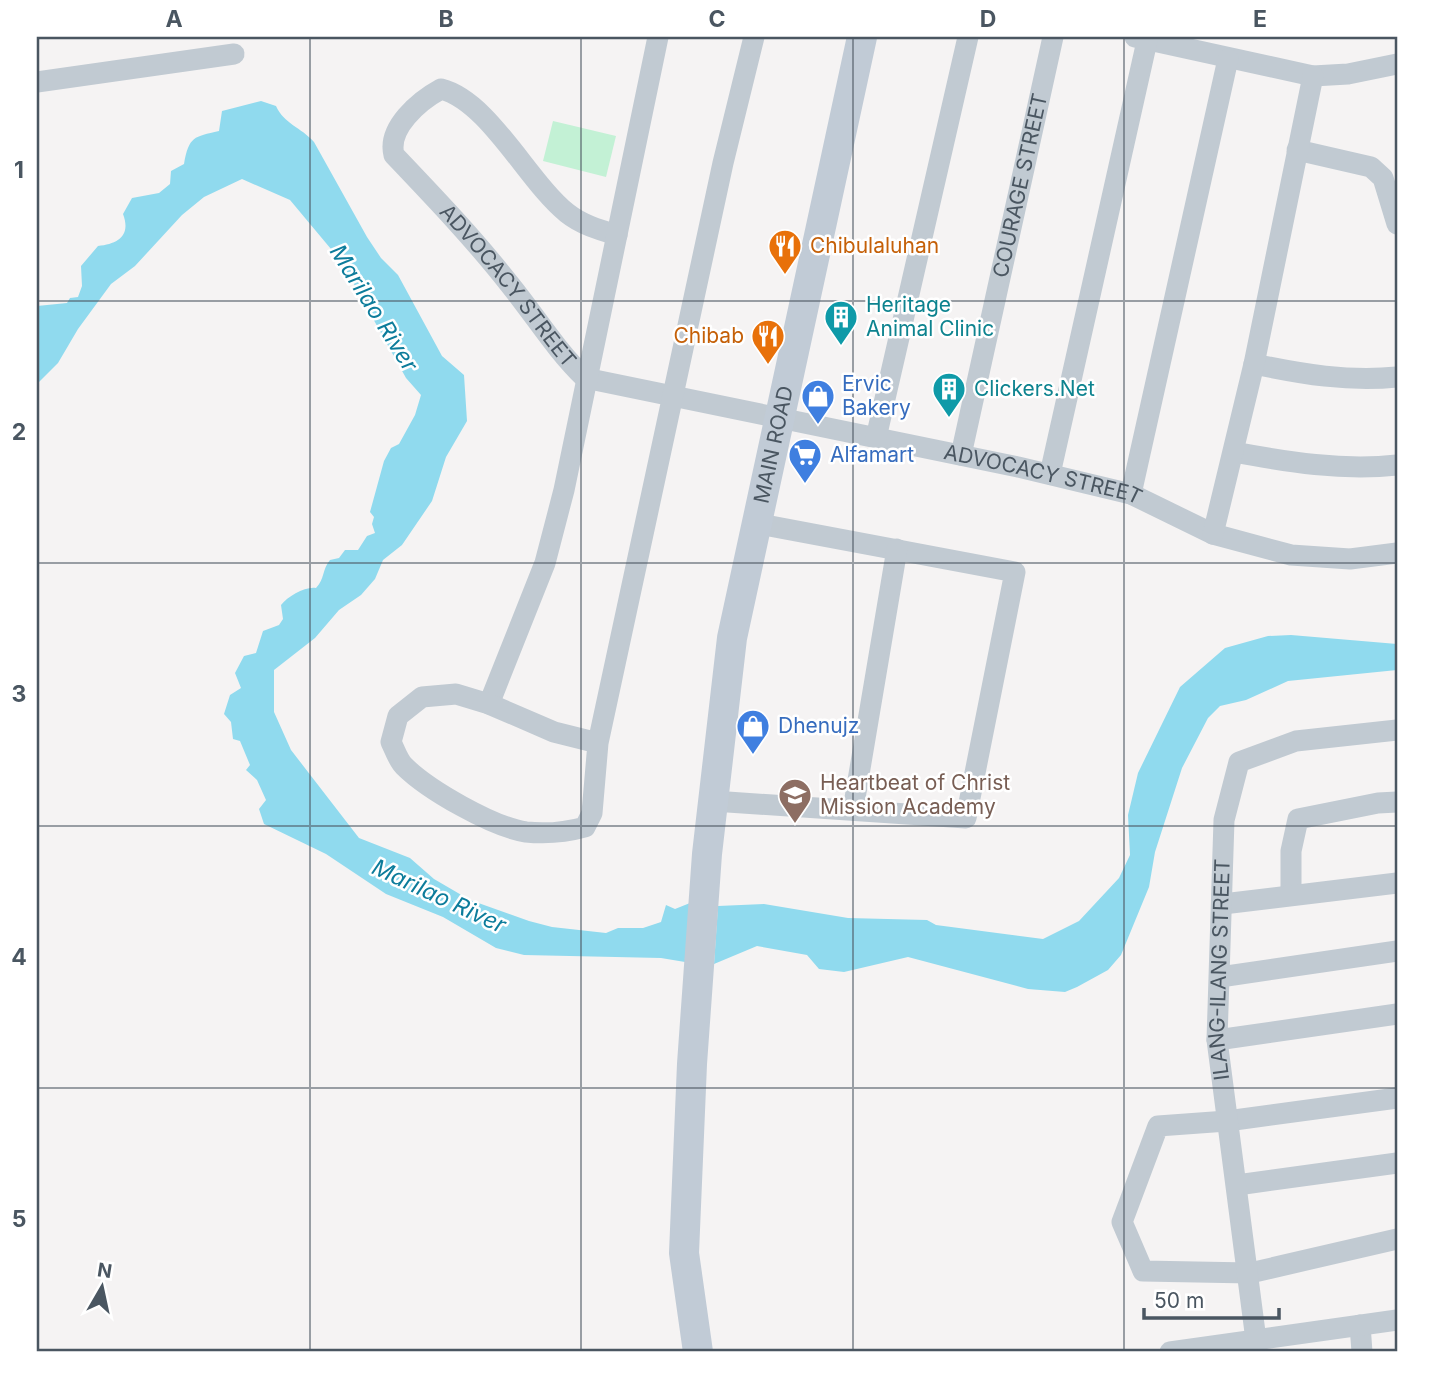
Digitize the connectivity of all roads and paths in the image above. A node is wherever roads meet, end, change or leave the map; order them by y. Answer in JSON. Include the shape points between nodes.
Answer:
{"nodes":[{"id":1,"x":658,"y":37,"type":"edge"},
{"id":2,"x":754,"y":37,"type":"edge"},
{"id":3,"x":862,"y":37,"type":"edge"},
{"id":4,"x":968,"y":37,"type":"edge"},
{"id":5,"x":1053,"y":37,"type":"edge"},
{"id":6,"x":1140,"y":39,"type":"edge"},
{"id":7,"x":234,"y":54,"type":"dead end"},
{"id":8,"x":1228,"y":60,"type":"junction"},
{"id":9,"x":1397,"y":64,"type":"edge"},
{"id":10,"x":1313,"y":76,"type":"junction"},
{"id":11,"x":37,"y":82,"type":"edge"},
{"id":12,"x":1297,"y":150,"type":"junction"},
{"id":13,"x":1397,"y":223,"type":"edge"},
{"id":14,"x":617,"y":235,"type":"junction"},
{"id":15,"x":1254,"y":364,"type":"junction"},
{"id":16,"x":1397,"y":377,"type":"edge"},
{"id":17,"x":585,"y":378,"type":"junction"},
{"id":18,"x":674,"y":395,"type":"junction"},
{"id":19,"x":777,"y":417,"type":"junction"},
{"id":20,"x":876,"y":438,"type":"junction"},
{"id":21,"x":1234,"y":452,"type":"junction"},
{"id":22,"x":961,"y":455,"type":"junction"},
{"id":23,"x":1397,"y":466,"type":"edge"},
{"id":24,"x":1051,"y":474,"type":"junction"},
{"id":25,"x":1131,"y":494,"type":"junction"},
{"id":26,"x":754,"y":523,"type":"junction"},
{"id":27,"x":1213,"y":534,"type":"junction"},
{"id":28,"x":897,"y":549,"type":"junction"},
{"id":29,"x":1397,"y":554,"type":"edge"},
{"id":30,"x":489,"y":704,"type":"junction"},
{"id":31,"x":1397,"y":730,"type":"edge"},
{"id":32,"x":598,"y":743,"type":"junction"},
{"id":33,"x":713,"y":801,"type":"junction"},
{"id":34,"x":1397,"y":802,"type":"edge"},
{"id":35,"x":853,"y":810,"type":"junction"},
{"id":36,"x":1397,"y":883,"type":"edge"},
{"id":37,"x":1291,"y":895,"type":"junction"},
{"id":38,"x":1223,"y":904,"type":"junction"},
{"id":39,"x":1397,"y":951,"type":"edge"},
{"id":40,"x":1220,"y":976,"type":"junction"},
{"id":41,"x":1397,"y":1014,"type":"edge"},
{"id":42,"x":1217,"y":1040,"type":"junction"},
{"id":43,"x":1397,"y":1098,"type":"edge"},
{"id":44,"x":1227,"y":1121,"type":"junction"},
{"id":45,"x":1397,"y":1163,"type":"edge"},
{"id":46,"x":1237,"y":1185,"type":"junction"},
{"id":47,"x":1397,"y":1238,"type":"edge"},
{"id":48,"x":1250,"y":1273,"type":"junction"},
{"id":49,"x":1397,"y":1320,"type":"edge"},
{"id":50,"x":1360,"y":1325,"type":"junction"},
{"id":51,"x":1256,"y":1340,"type":"junction"},
{"id":52,"x":698,"y":1352,"type":"edge"},
{"id":53,"x":1170,"y":1352,"type":"edge"},
{"id":54,"x":1363,"y":1352,"type":"edge"}],
"edges":[{"from":1,"to":14,"type":"street"},
{"from":2,"to":18,"type":"street"},
{"from":3,"to":19,"type":"main road","name":"MAIN ROAD"},
{"from":4,"to":20,"type":"street"},
{"from":5,"to":22,"type":"street","name":"COURAGE STREET"},
{"from":6,"to":8,"type":"street"},
{"from":6,"to":24,"type":"street"},
{"from":7,"to":11,"type":"street"},
{"from":8,"to":10,"type":"street"},
{"from":8,"to":25,"type":"street"},
{"from":9,"to":10,"type":"street"},
{"from":10,"to":12,"type":"street"},
{"from":12,"to":13,"type":"street","via":[[1371,167],[1383,178]]},
{"from":12,"to":15,"type":"street"},
{"from":14,"to":17,"type":"street"},
{"from":14,"to":17,"type":"street","name":"ADVOCACY STREET","via":[[569,215],[457,93],[441,89],[428,96],[396,130],[391,142],[394,155],[454,217],[564,358]]},
{"from":15,"to":16,"type":"street","via":[[1310,376]]},
{"from":15,"to":21,"type":"street"},
{"from":17,"to":18,"type":"street","name":"ADVOCACY STREET"},
{"from":17,"to":30,"type":"street","via":[[545,564]]},
{"from":18,"to":19,"type":"street","name":"ADVOCACY STREET"},
{"from":18,"to":32,"type":"street"},
{"from":19,"to":20,"type":"street","name":"ADVOCACY STREET"},
{"from":19,"to":26,"type":"main road","name":"MAIN ROAD"},
{"from":20,"to":22,"type":"street","name":"ADVOCACY STREET"},
{"from":21,"to":23,"type":"street","via":[[1294,463]]},
{"from":21,"to":27,"type":"street"},
{"from":22,"to":24,"type":"street","name":"ADVOCACY STREET"},
{"from":24,"to":25,"type":"street","name":"ADVOCACY STREET"},
{"from":25,"to":27,"type":"street","name":"ADVOCACY STREET"},
{"from":26,"to":28,"type":"street"},
{"from":26,"to":33,"type":"main road","name":"MAIN ROAD","via":[[732,638]]},
{"from":27,"to":29,"type":"street","name":"ADVOCACY STREET","via":[[1292,555],[1350,559]]},
{"from":28,"to":35,"type":"street"},
{"from":28,"to":35,"type":"street","via":[[1015,572],[966,818]]},
{"from":30,"to":32,"type":"street","via":[[554,732]]},
{"from":30,"to":32,"type":"street","via":[[456,694],[422,697],[398,716],[391,742],[403,765],[494,823],[527,832],[568,832],[585,827],[592,813]]},
{"from":31,"to":38,"type":"street","name":"ILANG-ILANG STREET","via":[[1296,741],[1239,762],[1224,820]]},
{"from":33,"to":35,"type":"street"},
{"from":33,"to":52,"type":"main road","name":"MAIN ROAD","via":[[696,989],[684,1253]]},
{"from":34,"to":37,"type":"street","via":[[1298,819],[1291,851]]},
{"from":36,"to":37,"type":"street"},
{"from":37,"to":38,"type":"street"},
{"from":38,"to":40,"type":"street","name":"ILANG-ILANG STREET"},
{"from":39,"to":40,"type":"street"},
{"from":40,"to":42,"type":"street","name":"ILANG-ILANG STREET"},
{"from":41,"to":42,"type":"street"},
{"from":42,"to":44,"type":"street","name":"ILANG-ILANG STREET"},
{"from":43,"to":44,"type":"street"},
{"from":44,"to":46,"type":"street","name":"ILANG-ILANG STREET"},
{"from":44,"to":48,"type":"street","via":[[1158,1125],[1122,1222],[1143,1271]]},
{"from":45,"to":46,"type":"street"},
{"from":46,"to":48,"type":"street","name":"ILANG-ILANG STREET"},
{"from":47,"to":48,"type":"street"},
{"from":48,"to":51,"type":"street","name":"ILANG-ILANG STREET"},
{"from":49,"to":50,"type":"street"},
{"from":50,"to":51,"type":"street"},
{"from":50,"to":54,"type":"street"},
{"from":51,"to":53,"type":"street"}]}
